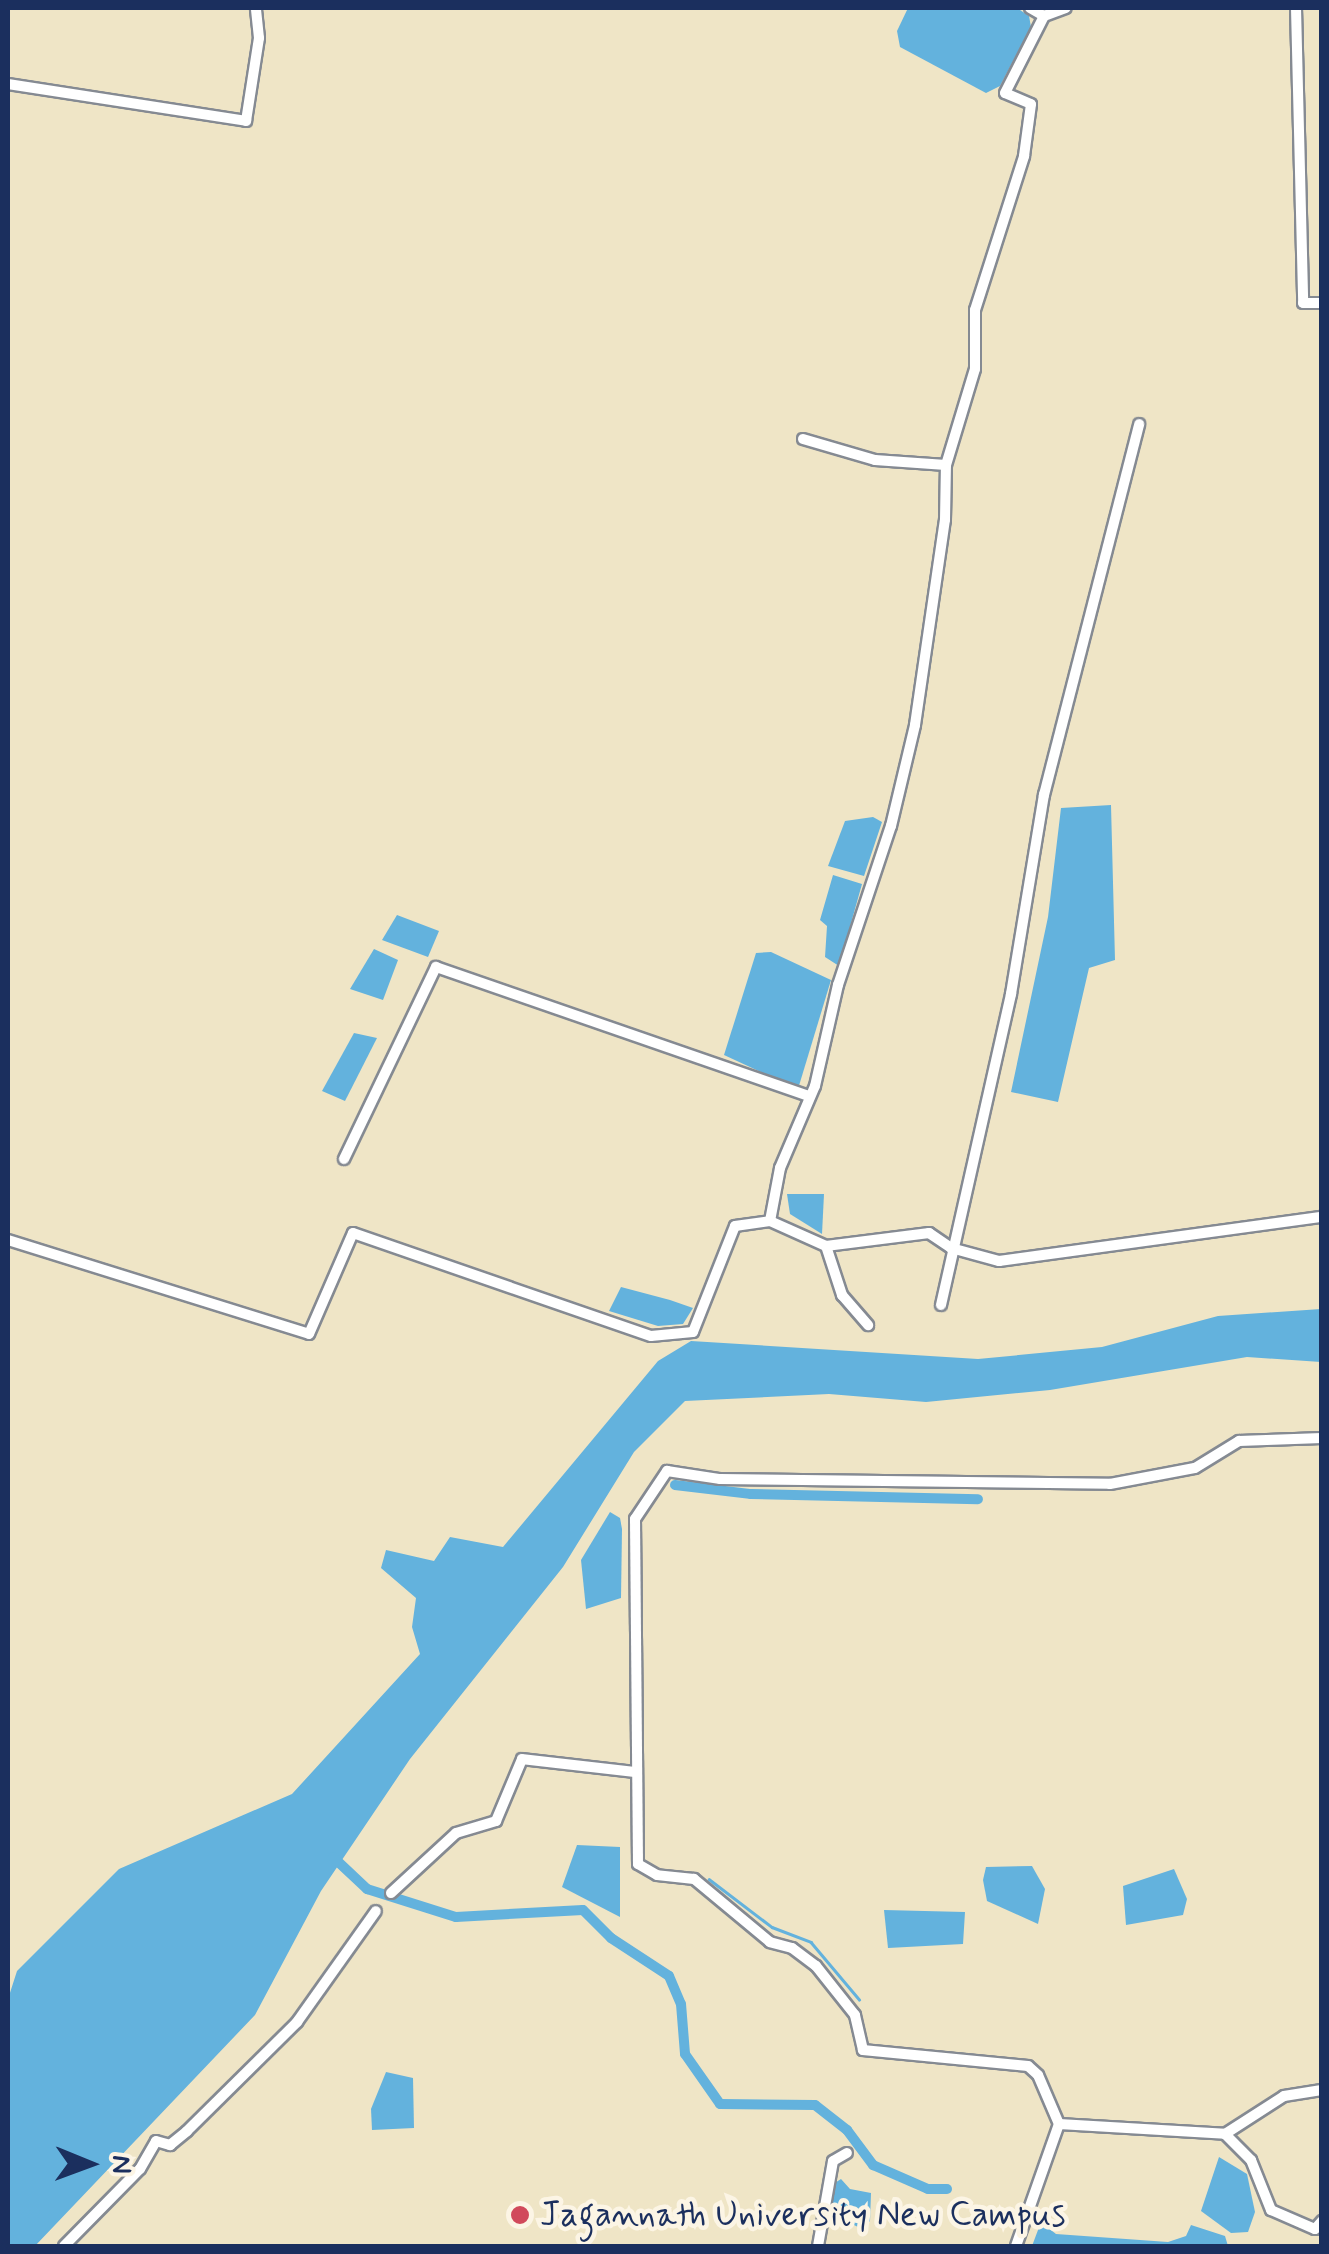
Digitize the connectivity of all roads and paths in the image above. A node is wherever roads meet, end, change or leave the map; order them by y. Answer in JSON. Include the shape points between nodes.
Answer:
{"nodes":[{"id":1,"x":256,"y":8,"type":"edge"},
{"id":2,"x":1030,"y":8,"type":"edge"},
{"id":3,"x":1066,"y":8,"type":"edge"},
{"id":4,"x":1296,"y":8,"type":"edge"},
{"id":5,"x":1044,"y":16,"type":"junction"},
{"id":6,"x":8,"y":84,"type":"edge"},
{"id":7,"x":1322,"y":303,"type":"edge"},
{"id":8,"x":1139,"y":424,"type":"dead end"},
{"id":9,"x":803,"y":438,"type":"dead end"},
{"id":10,"x":946,"y":465,"type":"junction"},
{"id":11,"x":808,"y":1096,"type":"junction"},
{"id":12,"x":344,"y":1159,"type":"dead end"},
{"id":13,"x":1322,"y":1217,"type":"edge"},
{"id":14,"x":770,"y":1221,"type":"junction"},
{"id":15,"x":8,"y":1240,"type":"edge"},
{"id":16,"x":826,"y":1246,"type":"junction"},
{"id":17,"x":950,"y":1248,"type":"junction"},
{"id":18,"x":941,"y":1306,"type":"dead end"},
{"id":19,"x":868,"y":1324,"type":"dead end"},
{"id":20,"x":1322,"y":1438,"type":"edge"},
{"id":21,"x":634,"y":1772,"type":"junction"},
{"id":22,"x":392,"y":1893,"type":"dead end"},
{"id":23,"x":376,"y":1911,"type":"dead end"},
{"id":24,"x":1322,"y":2090,"type":"edge"},
{"id":25,"x":1059,"y":2124,"type":"junction"},
{"id":26,"x":1225,"y":2134,"type":"junction"},
{"id":27,"x":847,"y":2153,"type":"dead end"},
{"id":28,"x":1322,"y":2220,"type":"edge"},
{"id":29,"x":64,"y":2246,"type":"edge"},
{"id":30,"x":818,"y":2246,"type":"edge"},
{"id":31,"x":1016,"y":2246,"type":"edge"}],
"edges":[{"from":1,"to":6,"type":"street","via":[[259,38],[246,120]]},
{"from":2,"to":5,"type":"street"},
{"from":3,"to":5,"type":"street"},
{"from":4,"to":7,"type":"street","via":[[1303,303]]},
{"from":5,"to":10,"type":"street","via":[[1005,94],[1031,104],[1024,156],[975,310],[976,369]]},
{"from":8,"to":17,"type":"street","via":[[1044,795],[1012,994]]},
{"from":9,"to":10,"type":"street","via":[[875,460]]},
{"from":10,"to":11,"type":"street","via":[[941,555],[915,726],[892,826]]},
{"from":11,"to":12,"type":"street","via":[[436,968]]},
{"from":11,"to":14,"type":"street","via":[[780,1168]]},
{"from":13,"to":17,"type":"street","via":[[999,1262]]},
{"from":14,"to":15,"type":"street","via":[[735,1226],[693,1332],[651,1336],[353,1232],[309,1334]]},
{"from":14,"to":16,"type":"street"},
{"from":16,"to":17,"type":"street","via":[[929,1233]]},
{"from":16,"to":19,"type":"street","via":[[842,1295]]},
{"from":17,"to":18,"type":"street"},
{"from":20,"to":21,"type":"street","via":[[1239,1441],[1195,1468],[1110,1484],[720,1479],[666,1471],[635,1519]]},
{"from":21,"to":22,"type":"street","via":[[522,1759],[496,1821],[456,1833]]},
{"from":21,"to":25,"type":"street","via":[[638,1864],[657,1875],[694,1879],[770,1942],[816,1966],[856,2014],[856,2043],[863,2050],[1028,2066]]},
{"from":23,"to":29,"type":"street","via":[[297,2022],[179,2138],[170,2145],[156,2141],[140,2170]]},
{"from":24,"to":26,"type":"street","via":[[1284,2096]]},
{"from":25,"to":26,"type":"street"},
{"from":25,"to":31,"type":"street"},
{"from":26,"to":28,"type":"street","via":[[1251,2160],[1271,2210],[1315,2229]]},
{"from":27,"to":30,"type":"street","via":[[833,2160]]}]}
